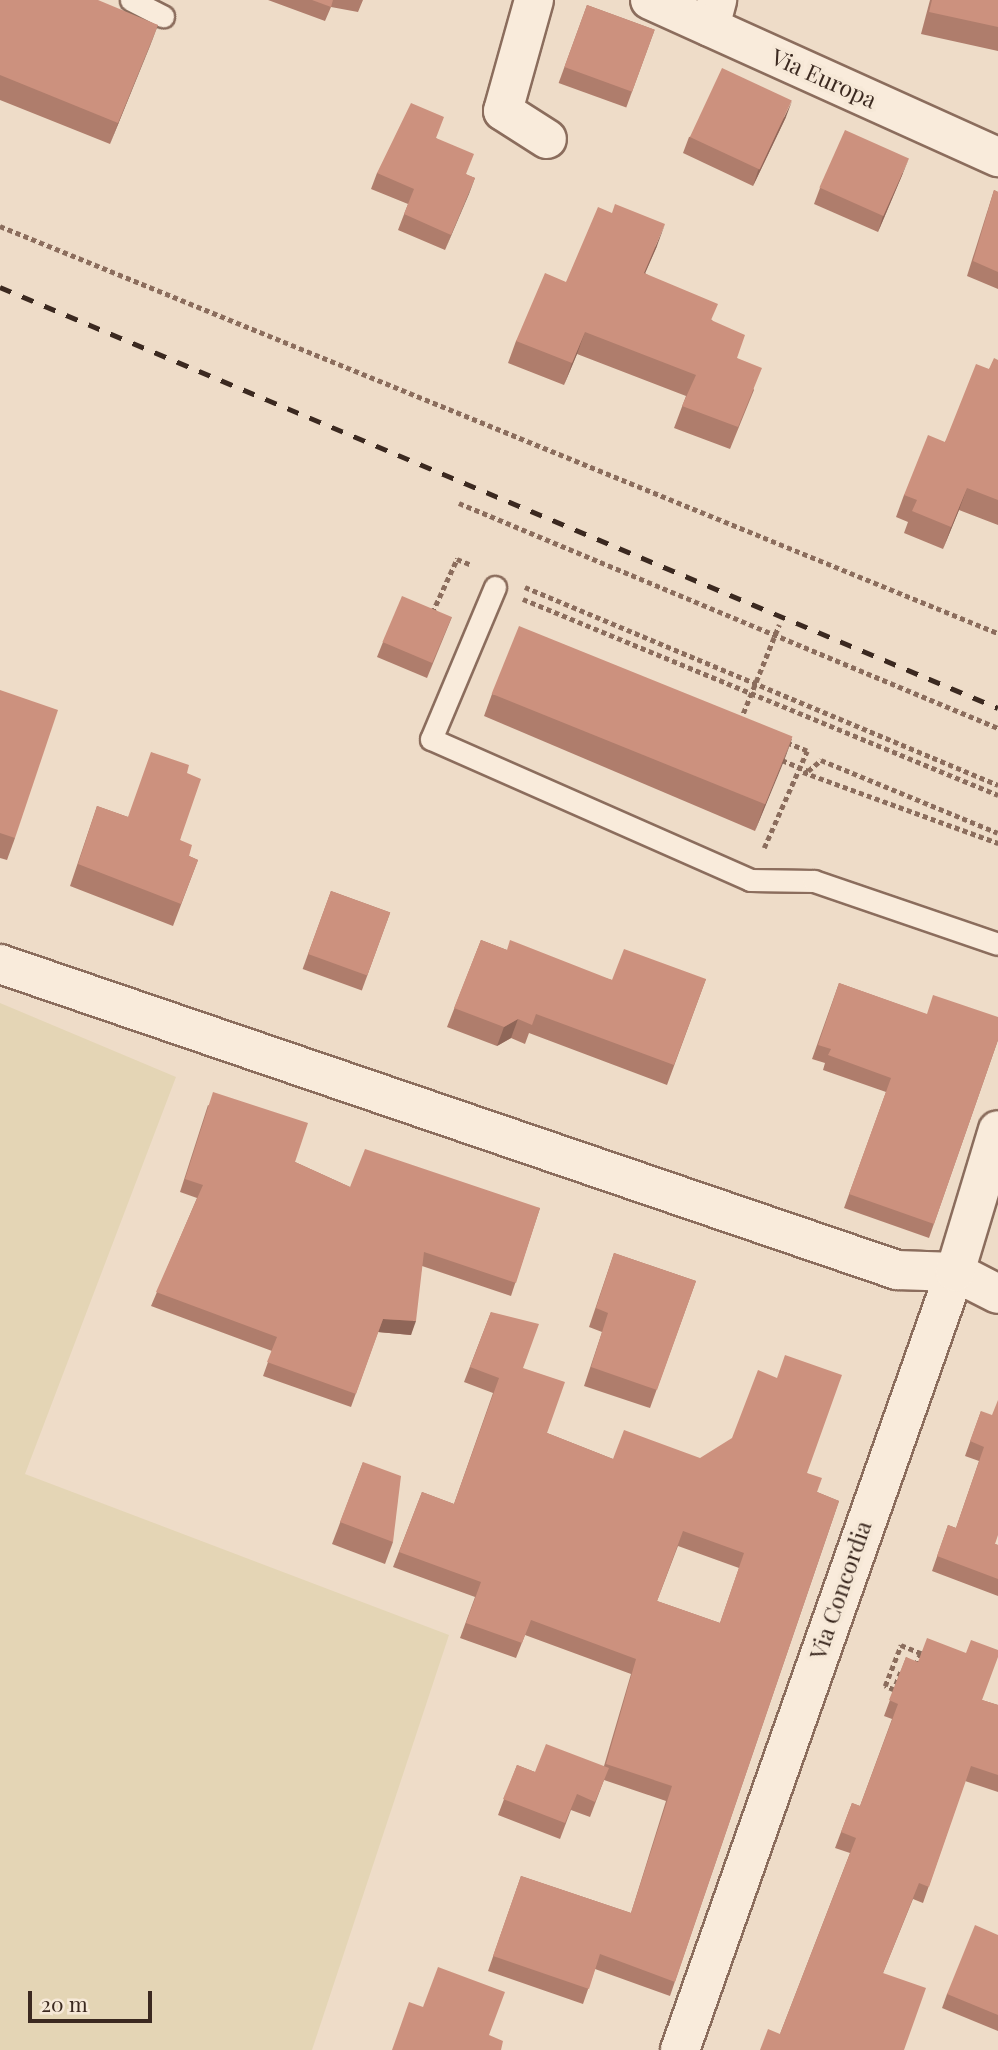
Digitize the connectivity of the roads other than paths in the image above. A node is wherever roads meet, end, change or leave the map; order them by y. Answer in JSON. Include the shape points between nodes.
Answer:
{"nodes":[{"id":1,"x":131,"y":0,"type":"edge"},
{"id":2,"x":534,"y":0,"type":"edge"},
{"id":3,"x":650,"y":0,"type":"edge"},
{"id":4,"x":714,"y":13,"type":"edge"},
{"id":5,"x":163,"y":16,"type":"dead end"},
{"id":6,"x":547,"y":139,"type":"dead end"},
{"id":7,"x":998,"y":156,"type":"edge"},
{"id":8,"x":495,"y":587,"type":"road end"},
{"id":9,"x":998,"y":944,"type":"edge"},
{"id":10,"x":0,"y":964,"type":"edge"},
{"id":11,"x":998,"y":1130,"type":"edge"},
{"id":12,"x":955,"y":1272,"type":"junction"},
{"id":13,"x":998,"y":1294,"type":"edge"},
{"id":14,"x":681,"y":2050,"type":"edge"}],
"edges":[{"from":1,"to":5,"type":"lane"},
{"from":2,"to":6,"type":"street","via":[[503,111]]},
{"from":3,"to":4,"type":"street","name":"Via Europa"},
{"from":4,"to":7,"type":"street","name":"Via Europa"},
{"from":8,"to":9,"type":"lane","via":[[431,739],[750,880],[814,881]]},
{"from":10,"to":12,"type":"street","via":[[897,1270]]},
{"from":11,"to":12,"type":"street","name":"Via Concordia"},
{"from":12,"to":13,"type":"street"},
{"from":12,"to":14,"type":"street","name":"Via Concordia"}]}
